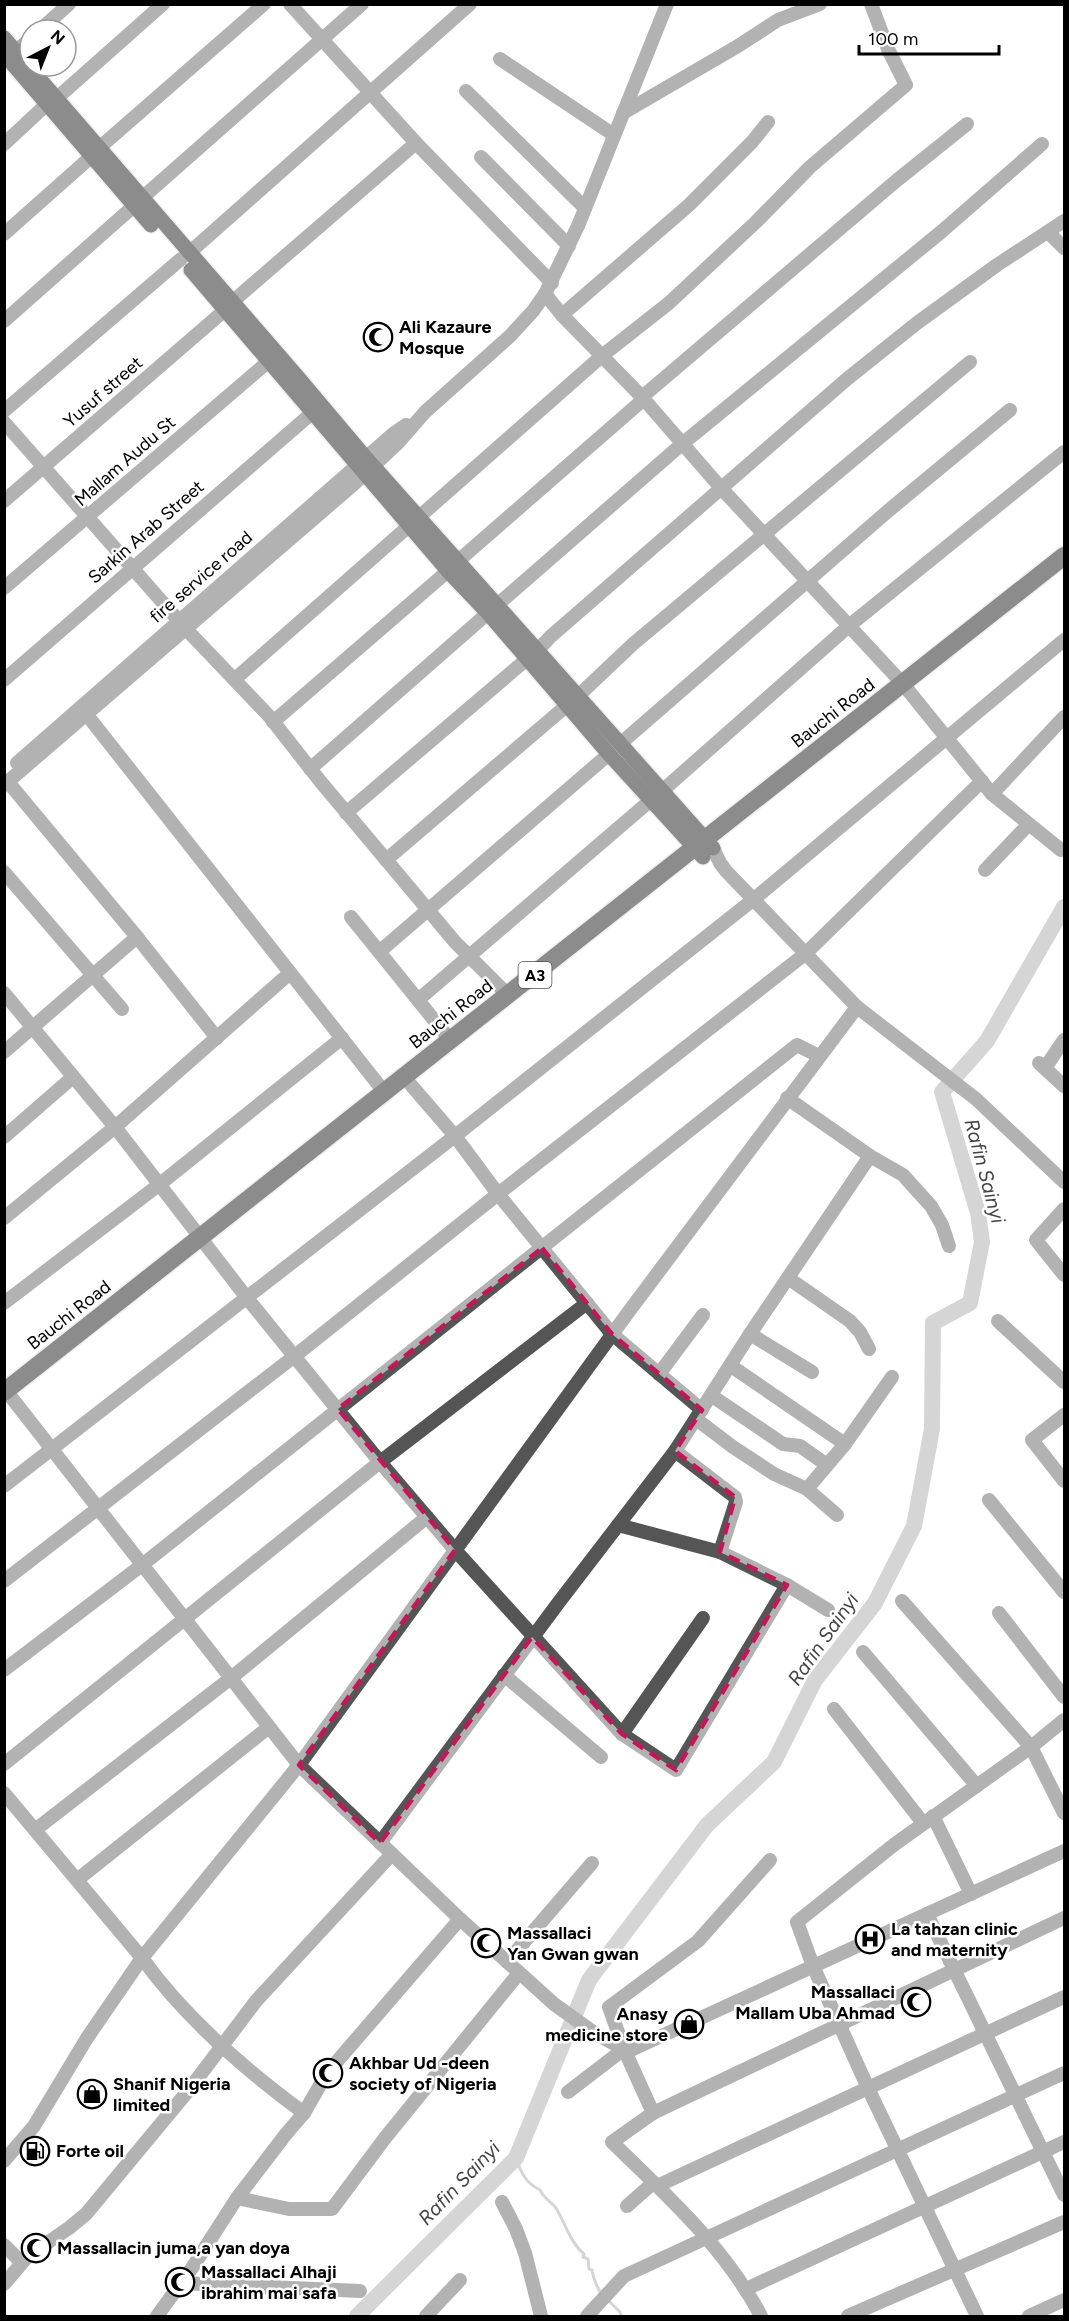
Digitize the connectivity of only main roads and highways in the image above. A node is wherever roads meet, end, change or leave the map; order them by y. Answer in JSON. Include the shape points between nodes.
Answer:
{"nodes":[{"id":1,"x":4,"y":38,"type":"edge"},
{"id":2,"x":10,"y":53,"type":"edge"},
{"id":3,"x":228,"y":306,"type":"junction"},
{"id":4,"x":365,"y":466,"type":"junction"},
{"id":5,"x":1065,"y":556,"type":"edge"},
{"id":6,"x":1065,"y":569,"type":"edge"},
{"id":7,"x":906,"y":687,"type":"junction"},
{"id":8,"x":707,"y":851,"type":"junction"},
{"id":9,"x":203,"y":1241,"type":"junction"},
{"id":10,"x":6,"y":1394,"type":"edge"}],
"edges":[{"from":1,"to":2,"type":"main road"},
{"from":2,"to":3,"type":"main road"},
{"from":3,"to":4,"type":"main road"},
{"from":3,"to":4,"type":"main road","via":[[312,413]]},
{"from":4,"to":8,"type":"main road"},
{"from":5,"to":7,"type":"highway","name":"Bauchi Road","number":"A3"},
{"from":6,"to":7,"type":"highway","name":"Bauchi Road","number":"A3"},
{"from":7,"to":8,"type":"highway","name":"Bauchi Road","number":"A3"},
{"from":8,"to":9,"type":"highway","name":"Bauchi Road","number":"A3","via":[[411,1085]]},
{"from":8,"to":9,"type":"highway","name":"Bauchi Road","number":"A3","via":[[509,996]]},
{"from":9,"to":10,"type":"highway","name":"Bauchi Road","number":"A3"}]}
